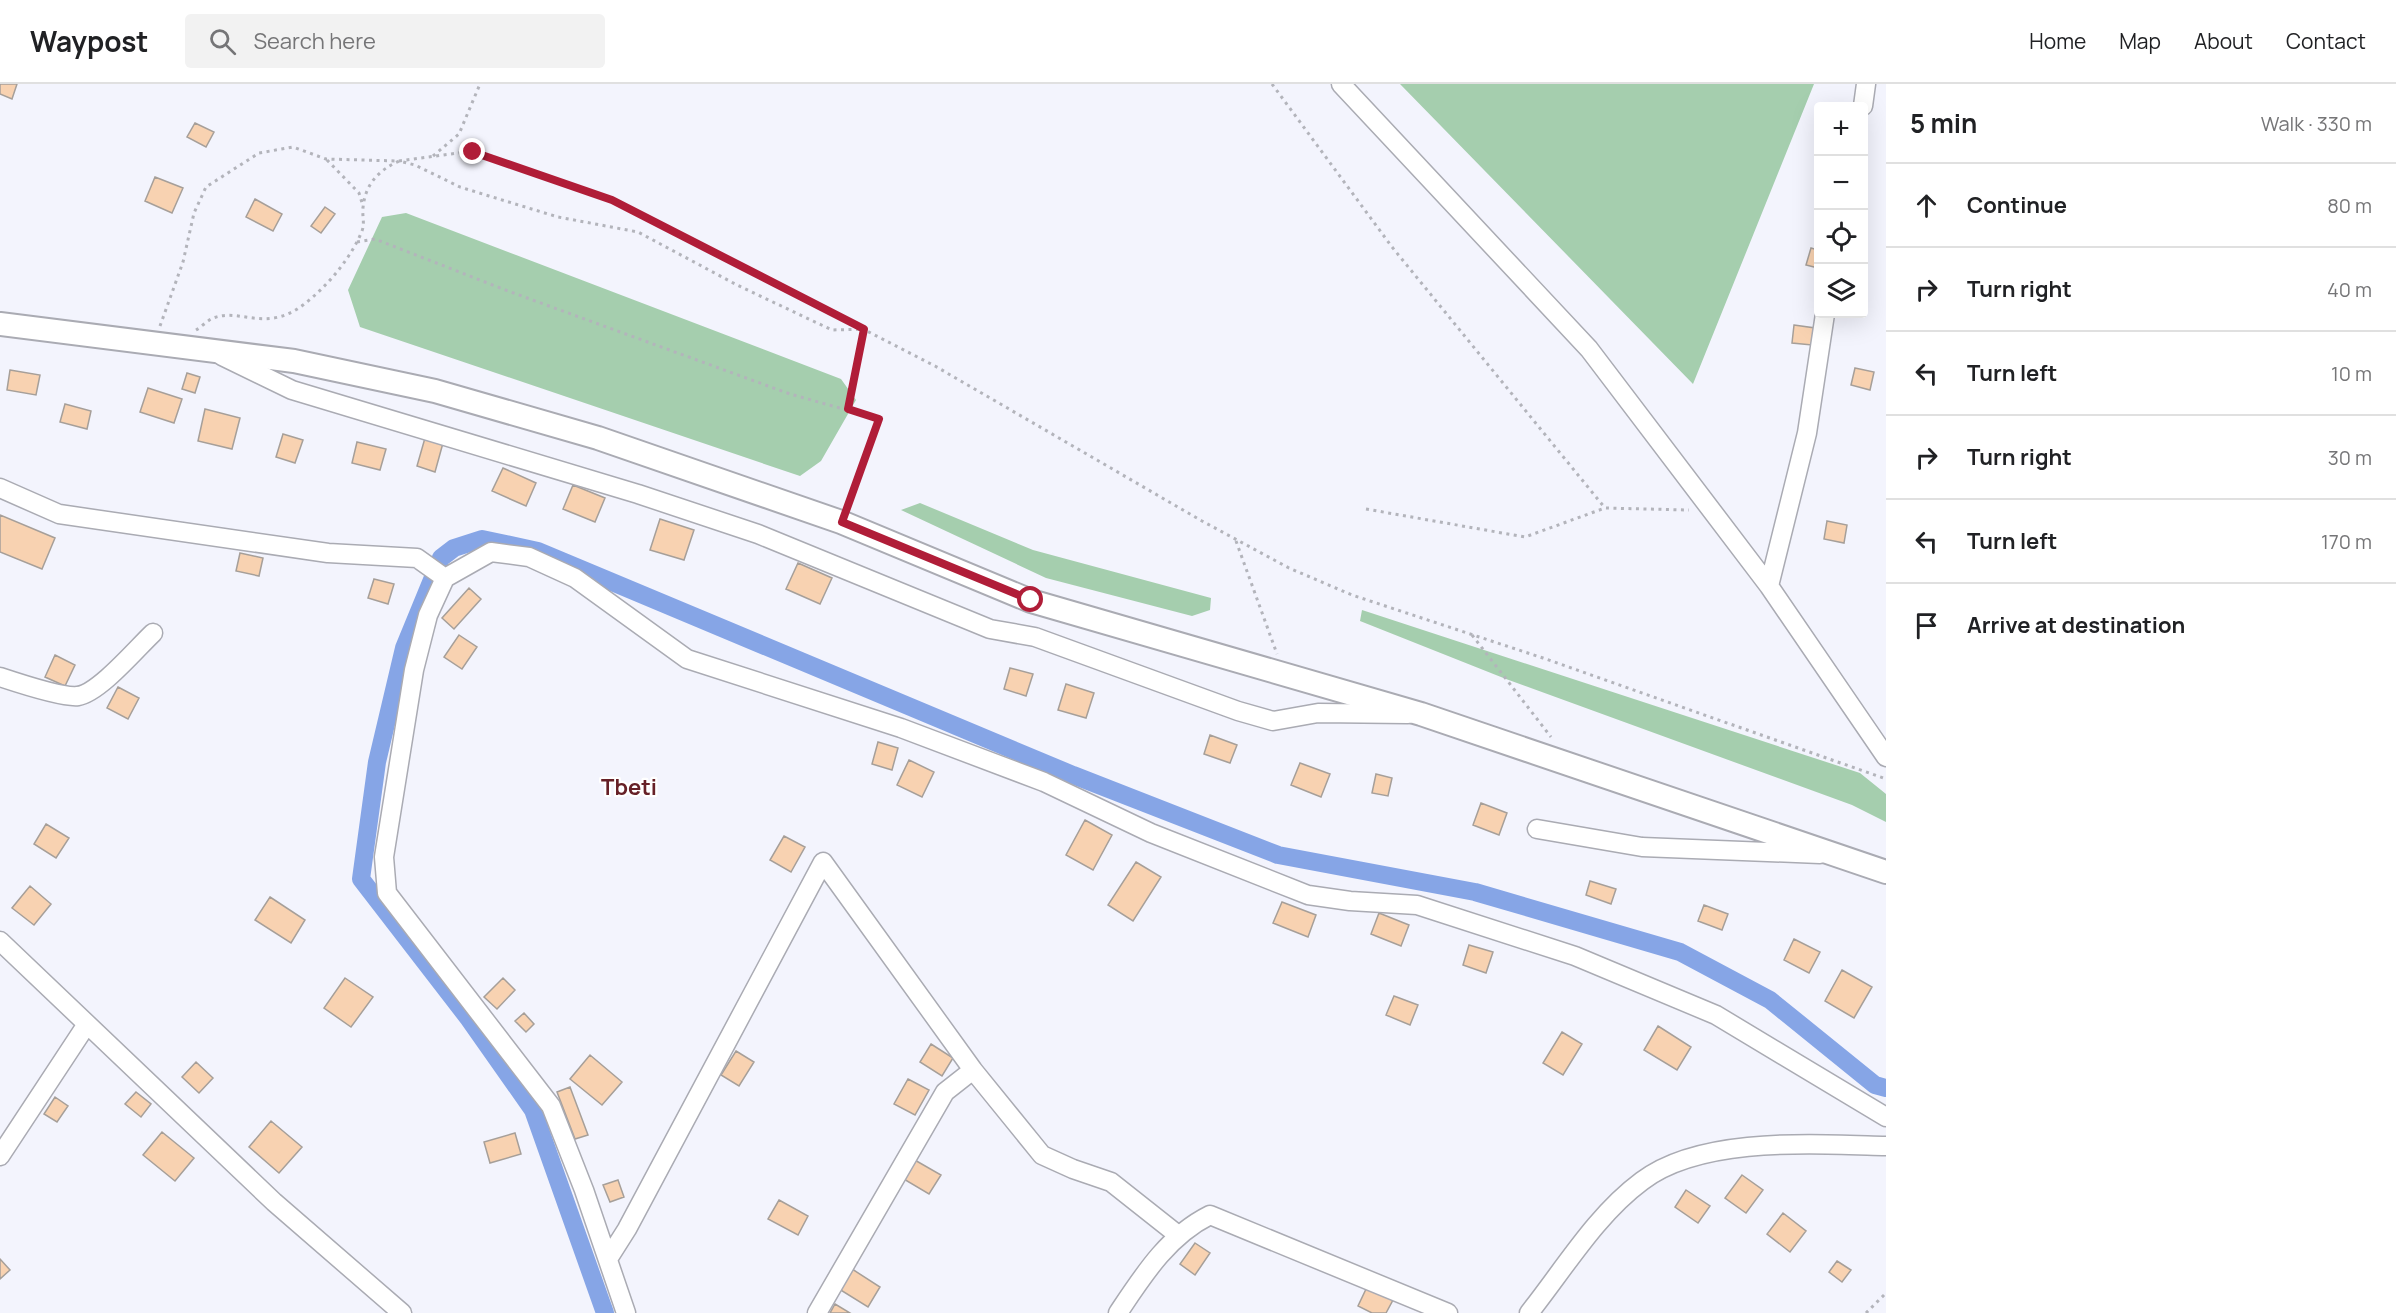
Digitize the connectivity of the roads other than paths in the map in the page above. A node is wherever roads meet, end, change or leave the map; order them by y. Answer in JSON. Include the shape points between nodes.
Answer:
{"nodes":[{"id":1,"x":1341,"y":84,"type":"edge"},
{"id":2,"x":1866,"y":84,"type":"edge"},
{"id":3,"x":1864,"y":102,"type":"edge"},
{"id":4,"x":1824,"y":318,"type":"edge"},
{"id":5,"x":0,"y":324,"type":"edge"},
{"id":6,"x":210,"y":349,"type":"junction"},
{"id":7,"x":0,"y":488,"type":"edge"},
{"id":8,"x":445,"y":578,"type":"junction"},
{"id":9,"x":1769,"y":586,"type":"junction"},
{"id":10,"x":153,"y":633,"type":"dead end"},
{"id":11,"x":0,"y":677,"type":"edge"},
{"id":12,"x":1421,"y":714,"type":"junction"},
{"id":13,"x":1886,"y":757,"type":"edge"},
{"id":14,"x":1537,"y":829,"type":"dead end"},
{"id":15,"x":1834,"y":855,"type":"junction"},
{"id":16,"x":1886,"y":872,"type":"edge"},
{"id":17,"x":0,"y":941,"type":"edge"},
{"id":18,"x":87,"y":1024,"type":"junction"},
{"id":19,"x":973,"y":1070,"type":"junction"},
{"id":20,"x":1886,"y":1117,"type":"edge"},
{"id":21,"x":1886,"y":1146,"type":"edge"},
{"id":22,"x":0,"y":1156,"type":"edge"},
{"id":23,"x":1178,"y":1235,"type":"junction"},
{"id":24,"x":608,"y":1259,"type":"junction"},
{"id":25,"x":402,"y":1313,"type":"edge"},
{"id":26,"x":626,"y":1313,"type":"edge"},
{"id":27,"x":817,"y":1313,"type":"edge"},
{"id":28,"x":1118,"y":1313,"type":"edge"},
{"id":29,"x":1448,"y":1313,"type":"edge"},
{"id":30,"x":1529,"y":1313,"type":"edge"}],
"edges":[{"from":1,"to":9,"type":"street","via":[[1589,349]]},
{"from":2,"to":3,"type":"street"},
{"from":4,"to":9,"type":"street","via":[[1807,433]]},
{"from":5,"to":6,"type":"main road"},
{"from":6,"to":12,"type":"main road","via":[[294,361],[435,391],[598,438],[842,522],[1031,600]]},
{"from":6,"to":12,"type":"street","via":[[292,390],[758,534],[990,629],[1035,637],[1238,711],[1273,721],[1318,713]]},
{"from":7,"to":8,"type":"street","via":[[59,514],[328,553],[417,558]]},
{"from":8,"to":20,"type":"street","via":[[491,552],[529,557],[575,578],[687,659],[901,728],[1044,782],[1151,833],[1308,895],[1417,905],[1575,956],[1716,1015]]},
{"from":8,"to":24,"type":"street","via":[[428,615],[414,670],[384,857],[387,893],[551,1106]]},
{"from":9,"to":13,"type":"street"},
{"from":10,"to":11,"type":"street","via":[[97,686],[77,696]]},
{"from":12,"to":15,"type":"main road"},
{"from":14,"to":15,"type":"street","via":[[1642,846]]},
{"from":15,"to":16,"type":"main road"},
{"from":17,"to":18,"type":"street"},
{"from":18,"to":22,"type":"street"},
{"from":18,"to":25,"type":"street","via":[[274,1202]]},
{"from":19,"to":23,"type":"street","via":[[1042,1155],[1111,1182]]},
{"from":19,"to":24,"type":"street","via":[[823,862]]},
{"from":19,"to":27,"type":"street","via":[[945,1092]]},
{"from":21,"to":30,"type":"street","via":[[1803,1144],[1713,1151],[1676,1161],[1642,1180],[1608,1212]]},
{"from":23,"to":28,"type":"street","via":[[1165,1246]]},
{"from":23,"to":29,"type":"street","via":[[1210,1215]]},
{"from":24,"to":26,"type":"street"}]}
